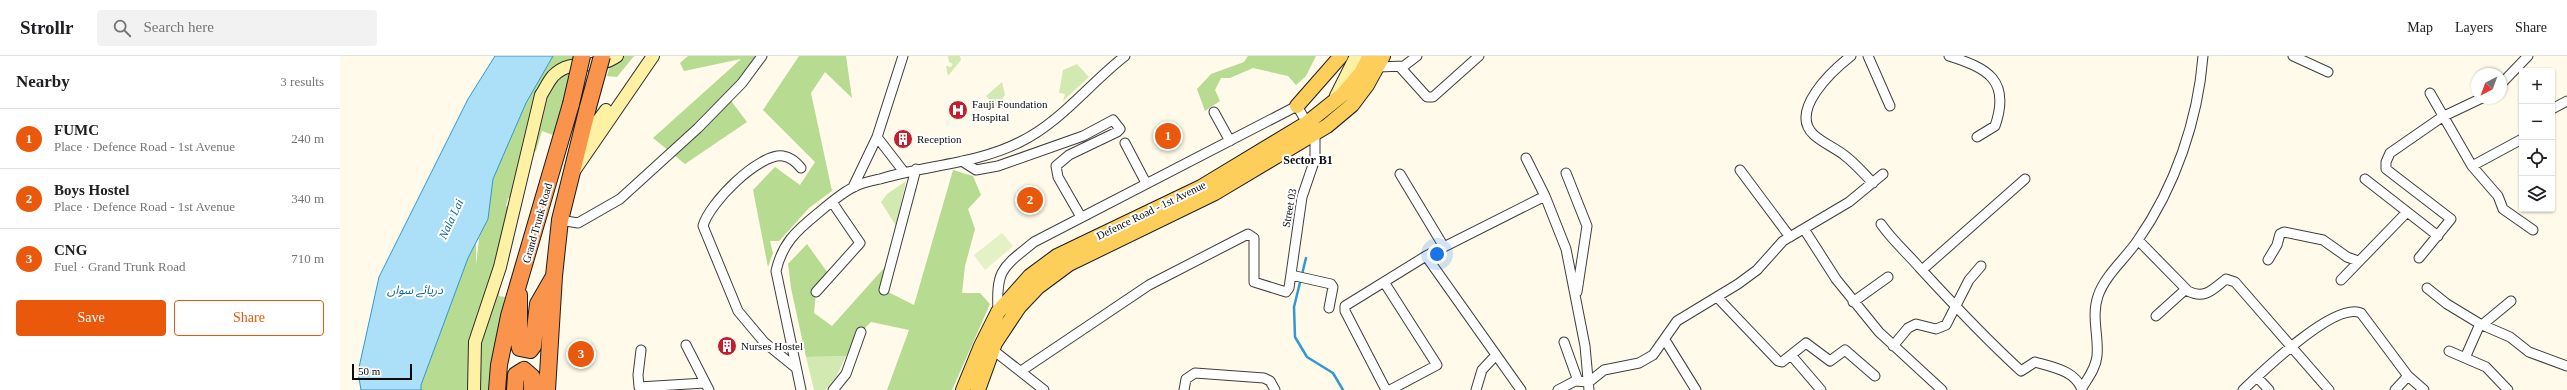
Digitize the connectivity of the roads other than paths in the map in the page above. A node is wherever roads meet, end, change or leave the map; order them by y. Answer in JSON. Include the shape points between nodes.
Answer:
{"nodes":[{"id":1,"x":582,"y":56,"type":"edge"},
{"id":2,"x":602,"y":56,"type":"edge"},
{"id":3,"x":617,"y":56,"type":"edge"},
{"id":4,"x":645,"y":56,"type":"edge"},
{"id":5,"x":653,"y":56,"type":"edge"},
{"id":6,"x":762,"y":56,"type":"edge"},
{"id":7,"x":903,"y":56,"type":"edge"},
{"id":8,"x":1125,"y":56,"type":"edge"},
{"id":9,"x":1341,"y":56,"type":"edge"},
{"id":10,"x":1356,"y":56,"type":"edge"},
{"id":11,"x":1417,"y":56,"type":"edge"},
{"id":12,"x":1479,"y":56,"type":"edge"},
{"id":13,"x":1851,"y":56,"type":"edge"},
{"id":14,"x":1868,"y":56,"type":"edge"},
{"id":15,"x":1949,"y":56,"type":"edge"},
{"id":16,"x":2203,"y":56,"type":"edge"},
{"id":17,"x":2293,"y":56,"type":"edge"},
{"id":18,"x":2528,"y":56,"type":"edge"},
{"id":19,"x":1377,"y":60,"type":"edge"},
{"id":20,"x":1400,"y":67,"type":"junction"},
{"id":21,"x":2328,"y":72,"type":"dead end"},
{"id":22,"x":2507,"y":78,"type":"edge"},
{"id":23,"x":2430,"y":93,"type":"dead end"},
{"id":24,"x":2567,"y":101,"type":"edge"},
{"id":25,"x":2471,"y":103,"type":"edge"},
{"id":26,"x":1332,"y":104,"type":"junction"},
{"id":27,"x":1297,"y":106,"type":"junction"},
{"id":28,"x":1890,"y":106,"type":"dead end"},
{"id":29,"x":2555,"y":107,"type":"edge"},
{"id":30,"x":1214,"y":112,"type":"dead end"},
{"id":31,"x":2442,"y":117,"type":"junction"},
{"id":32,"x":1311,"y":129,"type":"junction"},
{"id":33,"x":877,"y":137,"type":"junction"},
{"id":34,"x":1977,"y":137,"type":"dead end"},
{"id":35,"x":1230,"y":140,"type":"junction"},
{"id":36,"x":2520,"y":140,"type":"edge"},
{"id":37,"x":1125,"y":143,"type":"dead end"},
{"id":38,"x":577,"y":149,"type":"junction"},
{"id":39,"x":1526,"y":158,"type":"dead end"},
{"id":40,"x":962,"y":161,"type":"junction"},
{"id":41,"x":2472,"y":166,"type":"junction"},
{"id":42,"x":802,"y":168,"type":"dead end"},
{"id":43,"x":916,"y":169,"type":"junction"},
{"id":44,"x":1740,"y":170,"type":"dead end"},
{"id":45,"x":904,"y":172,"type":"junction"},
{"id":46,"x":1566,"y":173,"type":"dead end"},
{"id":47,"x":1400,"y":174,"type":"dead end"},
{"id":48,"x":1884,"y":174,"type":"dead end"},
{"id":49,"x":570,"y":178,"type":"junction"},
{"id":50,"x":2025,"y":179,"type":"dead end"},
{"id":51,"x":2364,"y":179,"type":"dead end"},
{"id":52,"x":1146,"y":183,"type":"junction"},
{"id":53,"x":1873,"y":183,"type":"junction"},
{"id":54,"x":853,"y":187,"type":"junction"},
{"id":55,"x":1545,"y":196,"type":"junction"},
{"id":56,"x":832,"y":202,"type":"junction"},
{"id":57,"x":2407,"y":212,"type":"junction"},
{"id":58,"x":1081,"y":217,"type":"junction"},
{"id":59,"x":560,"y":220,"type":"junction"},
{"id":60,"x":1881,"y":224,"type":"dead end"},
{"id":61,"x":1804,"y":229,"type":"junction"},
{"id":62,"x":2534,"y":230,"type":"dead end"},
{"id":63,"x":2438,"y":236,"type":"junction"},
{"id":64,"x":1790,"y":237,"type":"junction"},
{"id":65,"x":2138,"y":240,"type":"junction"},
{"id":66,"x":1444,"y":247,"type":"junction"},
{"id":67,"x":1426,"y":256,"type":"junction"},
{"id":68,"x":2420,"y":258,"type":"dead end"},
{"id":69,"x":2268,"y":260,"type":"dead end"},
{"id":70,"x":2358,"y":260,"type":"junction"},
{"id":71,"x":1981,"y":266,"type":"dead end"},
{"id":72,"x":1922,"y":270,"type":"junction"},
{"id":73,"x":554,"y":276,"type":"junction"},
{"id":74,"x":1298,"y":276,"type":"junction"},
{"id":75,"x":1888,"y":277,"type":"dead end"},
{"id":76,"x":2341,"y":280,"type":"dead end"},
{"id":77,"x":1384,"y":282,"type":"junction"},
{"id":78,"x":517,"y":288,"type":"junction"},
{"id":79,"x":2427,"y":288,"type":"dead end"},
{"id":80,"x":2186,"y":289,"type":"junction"},
{"id":81,"x":884,"y":290,"type":"dead end"},
{"id":82,"x":816,"y":292,"type":"dead end"},
{"id":83,"x":1718,"y":297,"type":"junction"},
{"id":84,"x":2511,"y":301,"type":"dead end"},
{"id":85,"x":1853,"y":302,"type":"junction"},
{"id":86,"x":1576,"y":304,"type":"junction"},
{"id":87,"x":1955,"y":307,"type":"junction"},
{"id":88,"x":1329,"y":308,"type":"dead end"},
{"id":89,"x":998,"y":312,"type":"junction"},
{"id":90,"x":2156,"y":316,"type":"dead end"},
{"id":91,"x":2481,"y":325,"type":"junction"},
{"id":92,"x":861,"y":332,"type":"dead end"},
{"id":93,"x":1665,"y":340,"type":"junction"},
{"id":94,"x":1564,"y":342,"type":"dead end"},
{"id":95,"x":686,"y":345,"type":"dead end"},
{"id":96,"x":1893,"y":346,"type":"junction"},
{"id":97,"x":2290,"y":346,"type":"junction"},
{"id":98,"x":641,"y":350,"type":"dead end"},
{"id":99,"x":993,"y":350,"type":"junction"},
{"id":100,"x":2449,"y":351,"type":"dead end"},
{"id":101,"x":1496,"y":355,"type":"junction"},
{"id":102,"x":1791,"y":355,"type":"junction"},
{"id":103,"x":2465,"y":358,"type":"junction"},
{"id":104,"x":2567,"y":366,"type":"edge"},
{"id":105,"x":796,"y":368,"type":"junction"},
{"id":106,"x":1021,"y":372,"type":"junction"},
{"id":107,"x":1875,"y":376,"type":"dead end"},
{"id":108,"x":2408,"y":376,"type":"junction"},
{"id":109,"x":2257,"y":377,"type":"junction"},
{"id":110,"x":1578,"y":381,"type":"junction"},
{"id":111,"x":707,"y":386,"type":"edge"},
{"id":112,"x":1589,"y":386,"type":"edge"},
{"id":113,"x":2082,"y":389,"type":"edge"},
{"id":114,"x":474,"y":390,"type":"edge"},
{"id":115,"x":497,"y":390,"type":"edge"},
{"id":116,"x":515,"y":390,"type":"edge"},
{"id":117,"x":532,"y":390,"type":"edge"},
{"id":118,"x":547,"y":390,"type":"edge"},
{"id":119,"x":801,"y":390,"type":"edge"},
{"id":120,"x":833,"y":390,"type":"edge"},
{"id":121,"x":963,"y":390,"type":"edge"},
{"id":122,"x":978,"y":390,"type":"edge"},
{"id":123,"x":1044,"y":390,"type":"edge"},
{"id":124,"x":1184,"y":390,"type":"edge"},
{"id":125,"x":1275,"y":390,"type":"edge"},
{"id":126,"x":1386,"y":390,"type":"edge"},
{"id":127,"x":1390,"y":390,"type":"edge"},
{"id":128,"x":1476,"y":390,"type":"edge"},
{"id":129,"x":1521,"y":390,"type":"edge"},
{"id":130,"x":1558,"y":390,"type":"edge"},
{"id":131,"x":1696,"y":390,"type":"edge"},
{"id":132,"x":1821,"y":390,"type":"edge"},
{"id":133,"x":1942,"y":390,"type":"edge"},
{"id":134,"x":2243,"y":390,"type":"edge"},
{"id":135,"x":2269,"y":390,"type":"edge"},
{"id":136,"x":2329,"y":390,"type":"edge"},
{"id":137,"x":2396,"y":390,"type":"edge"},
{"id":138,"x":2424,"y":390,"type":"edge"},
{"id":139,"x":2508,"y":390,"type":"edge"}],
"edges":[{"from":1,"to":78,"type":"highway","name":"Grand Trunk Road","bridge":true,"via":[[571,104]]},
{"from":2,"to":38,"type":"highway","name":"Grand Trunk Road","bridge":true},
{"from":3,"to":114,"type":"main road","via":[[604,64],[570,64],[553,77],[541,95],[500,267],[475,342]]},
{"from":4,"to":38,"type":"main road"},
{"from":5,"to":49,"type":"main road"},
{"from":6,"to":59,"type":"street","via":[[742,83],[698,128],[620,199],[578,223]]},
{"from":7,"to":33,"type":"street"},
{"from":8,"to":40,"type":"street","via":[[1039,132],[999,151]]},
{"from":9,"to":27,"type":"main road"},
{"from":10,"to":26,"type":"main road"},
{"from":11,"to":20,"type":"street","via":[[1407,65]]},
{"from":12,"to":20,"type":"street","via":[[1433,98],[1427,97]]},
{"from":13,"to":53,"type":"street","via":[[1832,72],[1809,103],[1806,118],[1813,134],[1845,156]]},
{"from":14,"to":28,"type":"street"},
{"from":15,"to":34,"type":"street","via":[[1971,63],[1989,73],[2001,98],[1995,126]]},
{"from":16,"to":65,"type":"street","via":[[2199,89],[2178,164],[2165,196]]},
{"from":17,"to":21,"type":"street"},
{"from":18,"to":22,"type":"street"},
{"from":19,"to":20,"type":"street"},
{"from":19,"to":26,"type":"main road","name":"Defence Road - 1st Avenue"},
{"from":19,"to":32,"type":"main road","via":[[1352,104]]},
{"from":23,"to":31,"type":"street"},
{"from":24,"to":29,"type":"street"},
{"from":25,"to":31,"type":"street"},
{"from":26,"to":32,"type":"main road","name":"Defence Road - 1st Avenue"},
{"from":27,"to":32,"type":"street"},
{"from":27,"to":35,"type":"street"},
{"from":30,"to":35,"type":"street"},
{"from":31,"to":41,"type":"street"},
{"from":31,"to":63,"type":"street","via":[[2390,153],[2385,166],[2451,219]]},
{"from":32,"to":74,"type":"street","name":"Street 03","via":[[1315,159],[1302,197]]},
{"from":32,"to":89,"type":"main road","name":"Defence Road - 1st Avenue","via":[[1201,187],[1057,256],[1030,276]]},
{"from":32,"to":99,"type":"main road","via":[[1215,193],[1069,264],[1038,287],[1019,307]]},
{"from":33,"to":45,"type":"street"},
{"from":33,"to":54,"type":"street"},
{"from":35,"to":52,"type":"street"},
{"from":36,"to":41,"type":"street"},
{"from":37,"to":52,"type":"street"},
{"from":38,"to":49,"type":"highway","name":"Grand Trunk Road"},
{"from":39,"to":55,"type":"street"},
{"from":40,"to":43,"type":"street"},
{"from":40,"to":58,"type":"street","via":[[976,170],[998,166],[1083,136],[1114,120],[1120,129],[1117,132],[1056,166],[1058,176]]},
{"from":41,"to":62,"type":"street","via":[[2498,196],[2503,209]]},
{"from":42,"to":105,"type":"street","via":[[784,156],[767,158],[721,195],[705,216],[703,226],[738,311],[764,342]]},
{"from":43,"to":45,"type":"street"},
{"from":43,"to":81,"type":"street"},
{"from":44,"to":64,"type":"street"},
{"from":45,"to":54,"type":"street"},
{"from":46,"to":86,"type":"street","via":[[1586,226]]},
{"from":47,"to":66,"type":"street"},
{"from":48,"to":53,"type":"street"},
{"from":49,"to":59,"type":"highway","name":"Grand Trunk Road"},
{"from":50,"to":72,"type":"street"},
{"from":51,"to":57,"type":"street"},
{"from":52,"to":58,"type":"street"},
{"from":53,"to":61,"type":"street","via":[[1849,202]]},
{"from":54,"to":56,"type":"street"},
{"from":55,"to":66,"type":"street"},
{"from":55,"to":86,"type":"street","via":[[1566,249]]},
{"from":56,"to":82,"type":"street","via":[[860,243]]},
{"from":56,"to":105,"type":"street","via":[[803,225],[780,251],[776,271]]},
{"from":57,"to":63,"type":"street"},
{"from":57,"to":70,"type":"street"},
{"from":58,"to":89,"type":"street","via":[[1034,242],[1008,263],[1001,272],[996,290]]},
{"from":59,"to":73,"type":"highway","name":"Grand Trunk Road"},
{"from":60,"to":72,"type":"street","via":[[1890,238]]},
{"from":61,"to":64,"type":"street"},
{"from":61,"to":85,"type":"street"},
{"from":63,"to":68,"type":"street"},
{"from":64,"to":83,"type":"street","via":[[1783,241],[1757,270]]},
{"from":65,"to":80,"type":"street"},
{"from":65,"to":113,"type":"street","via":[[2098,296],[2094,334],[2097,356]]},
{"from":66,"to":67,"type":"street"},
{"from":67,"to":77,"type":"street"},
{"from":67,"to":101,"type":"street"},
{"from":69,"to":70,"type":"street","via":[[2280,234],[2284,232],[2323,240],[2347,257]]},
{"from":70,"to":76,"type":"street"},
{"from":71,"to":87,"type":"street"},
{"from":72,"to":87,"type":"street"},
{"from":73,"to":78,"type":"highway","via":[[538,304],[533,346],[530,350],[520,348],[521,302]]},
{"from":73,"to":118,"type":"highway","name":"Grand Trunk Road"},
{"from":74,"to":88,"type":"street","via":[[1333,286]]},
{"from":74,"to":106,"type":"street","name":"Street 03","via":[[1284,292],[1254,282],[1254,238],[1248,234],[1149,285]]},
{"from":75,"to":85,"type":"street"},
{"from":77,"to":126,"type":"street","via":[[1345,306],[1345,311]]},
{"from":77,"to":127,"type":"street","via":[[1437,365]]},
{"from":78,"to":115,"type":"highway","name":"Grand Trunk Road","via":[[502,341]]},
{"from":79,"to":91,"type":"street"},
{"from":80,"to":90,"type":"street"},
{"from":80,"to":97,"type":"street","via":[[2196,295],[2205,295],[2226,279],[2231,279]]},
{"from":83,"to":93,"type":"street","via":[[1677,321]]},
{"from":83,"to":102,"type":"street","via":[[1778,361],[1782,362]]},
{"from":84,"to":91,"type":"street"},
{"from":85,"to":96,"type":"street"},
{"from":86,"to":112,"type":"street"},
{"from":87,"to":96,"type":"street","via":[[1946,325],[1936,329],[1916,324],[1908,328]]},
{"from":87,"to":113,"type":"street","via":[[2021,371],[2035,362],[2056,368],[2075,377]]},
{"from":89,"to":121,"type":"main road","name":"Defence Road - 1st Avenue"},
{"from":91,"to":103,"type":"street"},
{"from":91,"to":104,"type":"street","via":[[2510,337],[2529,352]]},
{"from":92,"to":120,"type":"street","via":[[846,374]]},
{"from":93,"to":112,"type":"street","via":[[1653,355],[1639,363],[1604,370]]},
{"from":93,"to":131,"type":"street"},
{"from":94,"to":110,"type":"street"},
{"from":95,"to":111,"type":"street"},
{"from":96,"to":133,"type":"street"},
{"from":97,"to":108,"type":"street","via":[[2336,316],[2357,311]]},
{"from":97,"to":109,"type":"street"},
{"from":97,"to":136,"type":"street"},
{"from":98,"to":111,"type":"street","via":[[639,387]]},
{"from":99,"to":106,"type":"street"},
{"from":99,"to":122,"type":"main road"},
{"from":100,"to":103,"type":"street"},
{"from":101,"to":128,"type":"street","via":[[1482,370]]},
{"from":101,"to":129,"type":"street"},
{"from":102,"to":107,"type":"street","via":[[1806,344],[1830,361],[1845,350]]},
{"from":102,"to":132,"type":"street"},
{"from":103,"to":139,"type":"street","via":[[2490,370]]},
{"from":105,"to":119,"type":"street"},
{"from":106,"to":123,"type":"street"},
{"from":108,"to":137,"type":"street"},
{"from":108,"to":138,"type":"street"},
{"from":109,"to":134,"type":"street"},
{"from":109,"to":135,"type":"street"},
{"from":110,"to":112,"type":"street"},
{"from":110,"to":130,"type":"street"},
{"from":116,"to":117,"type":"highway","via":[[516,375],[524,370],[532,377]]},
{"from":124,"to":125,"type":"street","via":[[1186,379],[1195,373],[1264,378],[1270,381]]}]}
